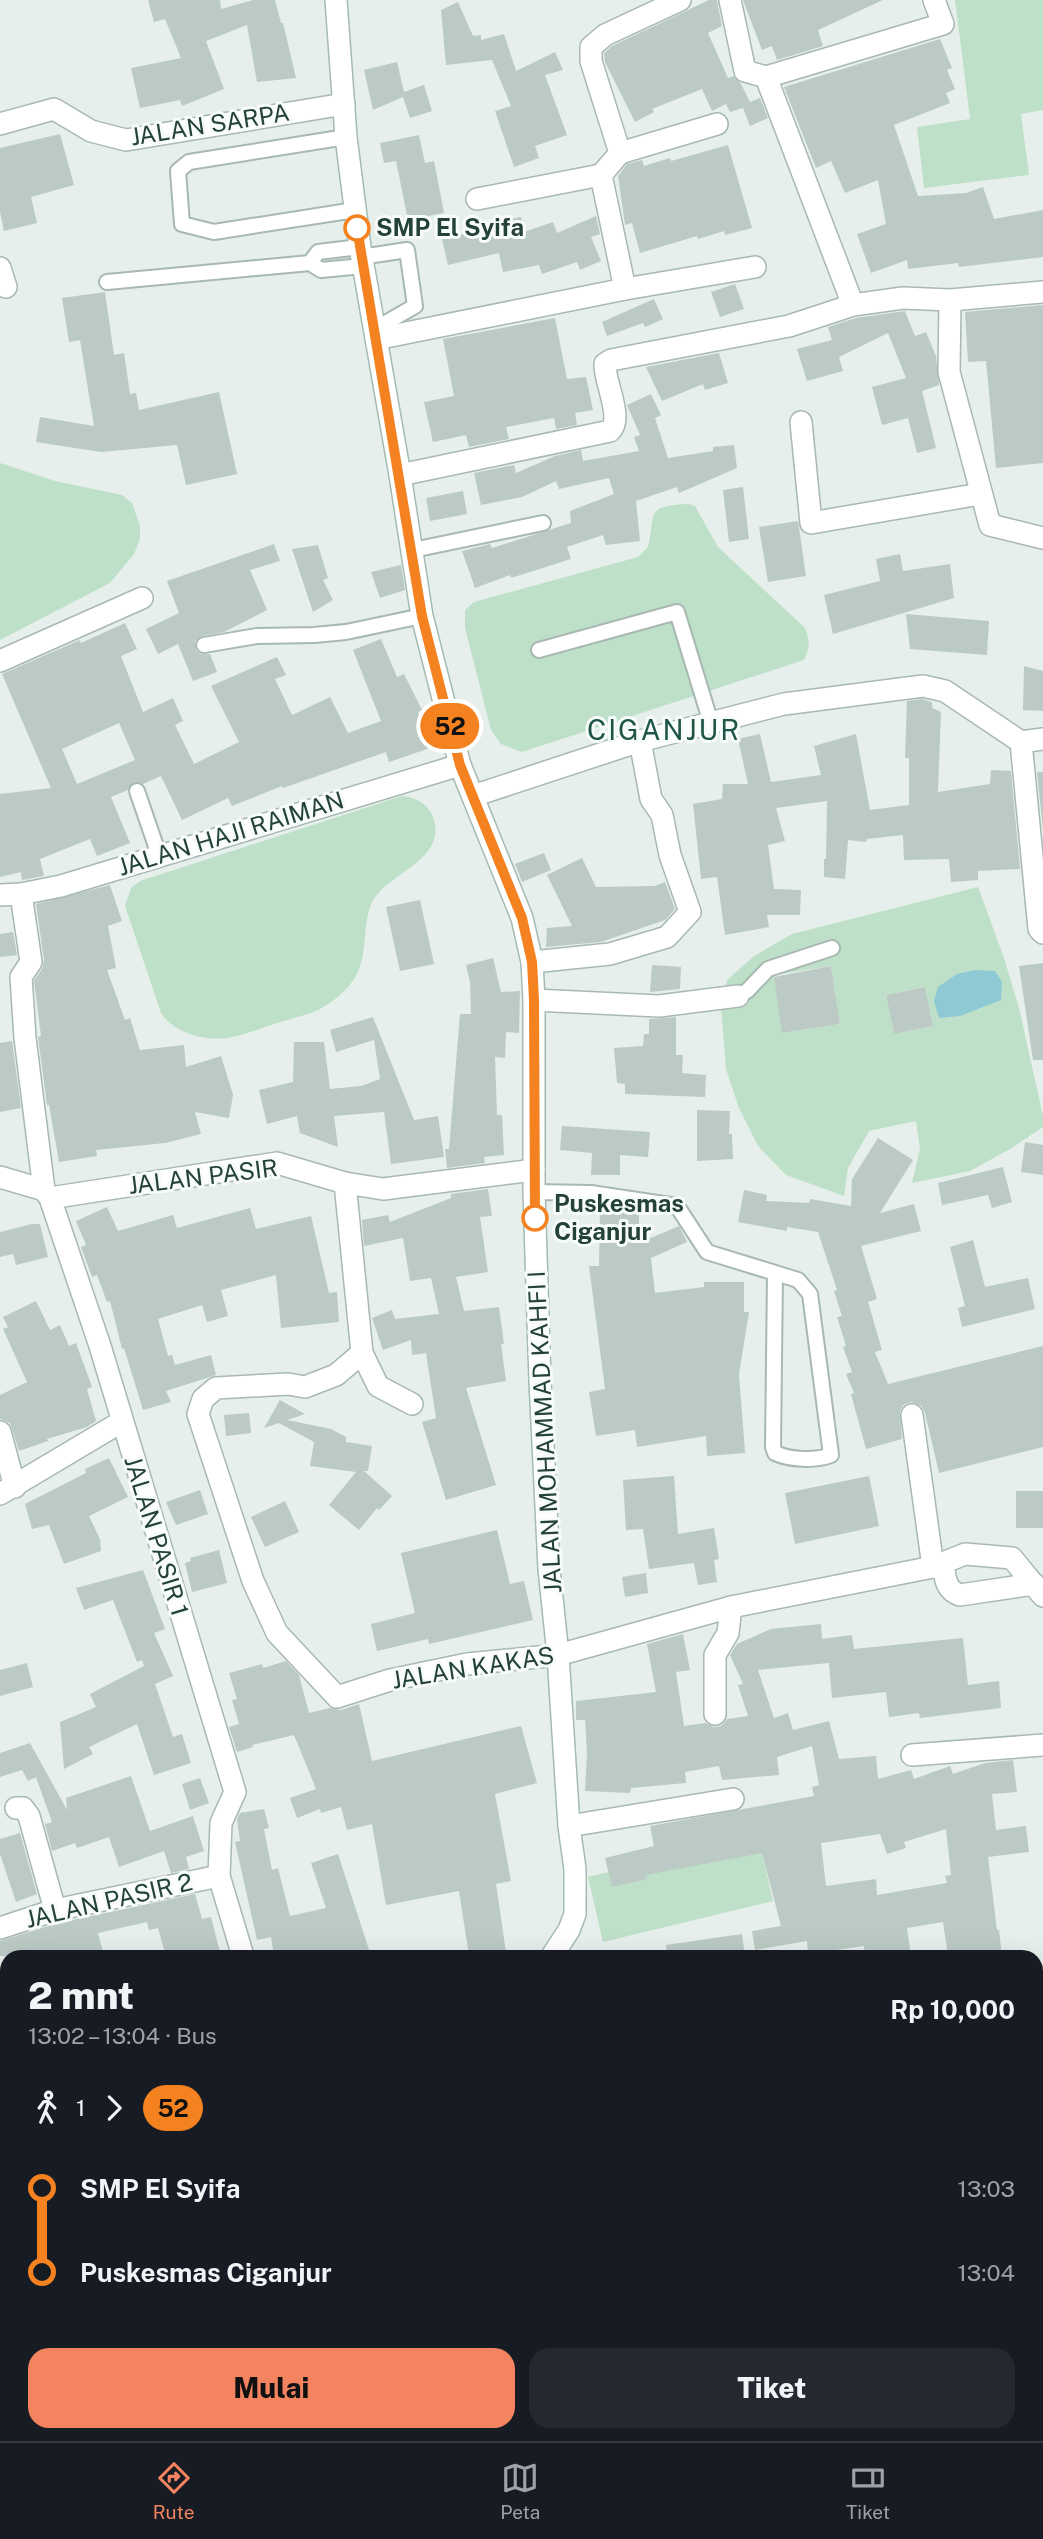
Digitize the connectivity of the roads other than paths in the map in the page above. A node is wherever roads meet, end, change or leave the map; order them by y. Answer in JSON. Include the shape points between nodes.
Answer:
{"nodes":[{"id":1,"x":336,"y":0,"type":"edge"},
{"id":2,"x":680,"y":0,"type":"edge"},
{"id":3,"x":730,"y":0,"type":"edge"},
{"id":4,"x":934,"y":0,"type":"edge"},
{"id":5,"x":766,"y":77,"type":"junction"},
{"id":6,"x":344,"y":104,"type":"junction"},
{"id":7,"x":0,"y":124,"type":"edge"},
{"id":8,"x":717,"y":124,"type":"dead end"},
{"id":9,"x":346,"y":137,"type":"junction"},
{"id":10,"x":620,"y":153,"type":"junction"},
{"id":11,"x":601,"y":175,"type":"junction"},
{"id":12,"x":477,"y":199,"type":"dead end"},
{"id":13,"x":355,"y":210,"type":"junction"},
{"id":14,"x":361,"y":257,"type":"junction"},
{"id":15,"x":755,"y":267,"type":"dead end"},
{"id":16,"x":107,"y":282,"type":"dead end"},
{"id":17,"x":625,"y":289,"type":"junction"},
{"id":18,"x":1043,"y":292,"type":"edge"},
{"id":19,"x":950,"y":300,"type":"junction"},
{"id":20,"x":853,"y":305,"type":"junction"},
{"id":21,"x":376,"y":334,"type":"junction"},
{"id":22,"x":801,"y":422,"type":"dead end"},
{"id":23,"x":400,"y":475,"type":"junction"},
{"id":24,"x":980,"y":494,"type":"junction"},
{"id":25,"x":544,"y":523,"type":"dead end"},
{"id":26,"x":1043,"y":538,"type":"edge"},
{"id":27,"x":413,"y":550,"type":"junction"},
{"id":28,"x":142,"y":598,"type":"dead end"},
{"id":29,"x":422,"y":616,"type":"junction"},
{"id":30,"x":204,"y":645,"type":"dead end"},
{"id":31,"x":539,"y":650,"type":"dead end"},
{"id":32,"x":0,"y":661,"type":"edge"},
{"id":33,"x":711,"y":723,"type":"junction"},
{"id":34,"x":1043,"y":739,"type":"edge"},
{"id":35,"x":640,"y":741,"type":"junction"},
{"id":36,"x":1021,"y":742,"type":"junction"},
{"id":37,"x":460,"y":765,"type":"junction"},
{"id":38,"x":137,"y":791,"type":"dead end"},
{"id":39,"x":473,"y":796,"type":"junction"},
{"id":40,"x":159,"y":855,"type":"junction"},
{"id":41,"x":10,"y":894,"type":"edge"},
{"id":42,"x":1043,"y":933,"type":"edge"},
{"id":43,"x":832,"y":948,"type":"dead end"},
{"id":44,"x":532,"y":962,"type":"junction"},
{"id":45,"x":738,"y":996,"type":"joint"},
{"id":46,"x":534,"y":1000,"type":"junction"},
{"id":47,"x":534,"y":1170,"type":"junction"},
{"id":48,"x":0,"y":1177,"type":"edge"},
{"id":49,"x":345,"y":1183,"type":"junction"},
{"id":50,"x":534,"y":1192,"type":"junction"},
{"id":51,"x":47,"y":1194,"type":"junction"},
{"id":52,"x":775,"y":1275,"type":"junction"},
{"id":53,"x":362,"y":1353,"type":"junction"},
{"id":54,"x":412,"y":1404,"type":"dead end"},
{"id":55,"x":912,"y":1415,"type":"dead end"},
{"id":56,"x":121,"y":1422,"type":"junction"},
{"id":57,"x":0,"y":1432,"type":"edge"},
{"id":58,"x":7,"y":1490,"type":"edge"},
{"id":59,"x":941,"y":1571,"type":"junction"},
{"id":60,"x":1038,"y":1590,"type":"edge"},
{"id":61,"x":731,"y":1607,"type":"junction"},
{"id":62,"x":558,"y":1655,"type":"junction"},
{"id":63,"x":715,"y":1714,"type":"dead end"},
{"id":64,"x":1043,"y":1745,"type":"edge"},
{"id":65,"x":912,"y":1755,"type":"dead end"},
{"id":66,"x":733,"y":1799,"type":"dead end"},
{"id":67,"x":16,"y":1808,"type":"dead end"},
{"id":68,"x":569,"y":1826,"type":"junction"},
{"id":69,"x":219,"y":1877,"type":"junction"},
{"id":70,"x":55,"y":1910,"type":"junction"},
{"id":71,"x":0,"y":1928,"type":"edge"},
{"id":72,"x":241,"y":1950,"type":"edge"},
{"id":73,"x":556,"y":1950,"type":"edge"}],
"edges":[{"from":1,"to":6,"type":"street","name":"JALAN MOHAMMAD KAHFI I"},
{"from":2,"to":10,"type":"street","via":[[605,36],[592,47],[591,61]]},
{"from":3,"to":5,"type":"street","via":[[746,71]]},
{"from":4,"to":5,"type":"street","via":[[943,24]]},
{"from":5,"to":20,"type":"street"},
{"from":6,"to":7,"type":"street","name":"JALAN SARPA","via":[[126,140],[91,131],[54,108]]},
{"from":6,"to":9,"type":"street","name":"JALAN MOHAMMAD KAHFI I"},
{"from":8,"to":10,"type":"street"},
{"from":9,"to":13,"type":"street","name":"JALAN MOHAMMAD KAHFI I"},
{"from":9,"to":13,"type":"lane","via":[[188,162],[178,171],[182,224],[214,232]]},
{"from":10,"to":11,"type":"street"},
{"from":11,"to":12,"type":"street"},
{"from":11,"to":17,"type":"street"},
{"from":13,"to":14,"type":"street","name":"JALAN MOHAMMAD KAHFI I"},
{"from":14,"to":16,"type":"lane","via":[[321,270],[310,263]]},
{"from":14,"to":21,"type":"street","name":"JALAN MOHAMMAD KAHFI I"},
{"from":14,"to":21,"type":"lane","via":[[407,250],[415,306]]},
{"from":15,"to":17,"type":"street"},
{"from":17,"to":21,"type":"street"},
{"from":18,"to":19,"type":"street"},
{"from":19,"to":20,"type":"street","via":[[903,298]]},
{"from":19,"to":24,"type":"street","via":[[949,372]]},
{"from":20,"to":23,"type":"street","via":[[789,326],[611,360],[605,363],[616,419],[610,431]]},
{"from":21,"to":23,"type":"street","name":"JALAN MOHAMMAD KAHFI I"},
{"from":22,"to":24,"type":"street","via":[[811,523]]},
{"from":23,"to":27,"type":"street","name":"JALAN MOHAMMAD KAHFI I"},
{"from":24,"to":26,"type":"street","via":[[990,525]]},
{"from":25,"to":27,"type":"lane"},
{"from":27,"to":29,"type":"street","name":"JALAN MOHAMMAD KAHFI I"},
{"from":28,"to":32,"type":"street"},
{"from":29,"to":30,"type":"lane","via":[[346,632],[257,636]]},
{"from":29,"to":37,"type":"street","name":"JALAN MOHAMMAD KAHFI I"},
{"from":31,"to":33,"type":"lane","via":[[677,612]]},
{"from":33,"to":35,"type":"street"},
{"from":33,"to":36,"type":"street","via":[[784,704],[923,686],[945,691]]},
{"from":34,"to":36,"type":"street"},
{"from":35,"to":39,"type":"street"},
{"from":35,"to":44,"type":"street","via":[[651,799],[662,815],[690,912],[667,937],[610,954]]},
{"from":36,"to":42,"type":"street","via":[[1039,929]]},
{"from":37,"to":39,"type":"street","name":"JALAN MOHAMMAD KAHFI I"},
{"from":37,"to":40,"type":"street","name":"JALAN HAJI RAIMAN"},
{"from":38,"to":40,"type":"lane"},
{"from":39,"to":44,"type":"street","name":"JALAN MOHAMMAD KAHFI I","via":[[522,918]]},
{"from":40,"to":41,"type":"street","name":"JALAN HAJI RAIMAN","via":[[61,886]]},
{"from":41,"to":51,"type":"street","name":"JALAN PASIR 1","via":[[31,962],[21,977],[25,1038]]},
{"from":43,"to":45,"type":"lane","via":[[768,969]]},
{"from":44,"to":46,"type":"street","name":"JALAN MOHAMMAD KAHFI I"},
{"from":45,"to":46,"type":"street","via":[[659,1006]]},
{"from":46,"to":47,"type":"street","name":"JALAN MOHAMMAD KAHFI I"},
{"from":47,"to":49,"type":"street","name":"JALAN PASIR","via":[[383,1189]]},
{"from":47,"to":50,"type":"street","name":"JALAN MOHAMMAD KAHFI I"},
{"from":48,"to":51,"type":"street","name":"JALAN PASIR"},
{"from":49,"to":51,"type":"street","name":"JALAN PASIR","via":[[277,1163]]},
{"from":49,"to":53,"type":"street"},
{"from":50,"to":52,"type":"lane","via":[[591,1193],[677,1206],[707,1252]]},
{"from":50,"to":62,"type":"street","name":"JALAN MOHAMMAD KAHFI I","via":[[547,1516]]},
{"from":51,"to":56,"type":"street","name":"JALAN PASIR 1"},
{"from":52,"to":52,"type":"lane","via":[[773,1447],[782,1456],[821,1459],[831,1455],[810,1294],[798,1280]]},
{"from":53,"to":54,"type":"street","via":[[377,1386]]},
{"from":53,"to":62,"type":"street","name":"JALAN KAKAS","via":[[336,1375],[305,1387],[216,1388],[203,1399],[198,1414],[253,1581],[276,1633],[337,1697],[467,1664]]},
{"from":55,"to":59,"type":"street"},
{"from":56,"to":58,"type":"street"},
{"from":56,"to":69,"type":"street","name":"JALAN PASIR 1","via":[[235,1792],[221,1823]]},
{"from":57,"to":58,"type":"street"},
{"from":59,"to":60,"type":"street","name":"JALAN KAKAS","via":[[952,1593],[960,1595]]},
{"from":59,"to":60,"type":"street","name":"JALAN KAKAS","via":[[965,1554],[1003,1556],[1012,1558]]},
{"from":59,"to":61,"type":"street","name":"JALAN KAKAS"},
{"from":61,"to":62,"type":"street","name":"JALAN KAKAS"},
{"from":61,"to":63,"type":"street","via":[[728,1633],[715,1655]]},
{"from":62,"to":68,"type":"street","name":"JALAN MOHAMMAD KAHFI I"},
{"from":64,"to":65,"type":"street"},
{"from":66,"to":68,"type":"street"},
{"from":67,"to":70,"type":"street","via":[[29,1815]]},
{"from":68,"to":73,"type":"street","name":"JALAN MOHAMMAD KAHFI I","via":[[575,1914]]},
{"from":69,"to":70,"type":"street","name":"JALAN PASIR 2"},
{"from":69,"to":72,"type":"street","name":"JALAN PASIR 1"},
{"from":70,"to":71,"type":"street","name":"JALAN PASIR 2"}]}
